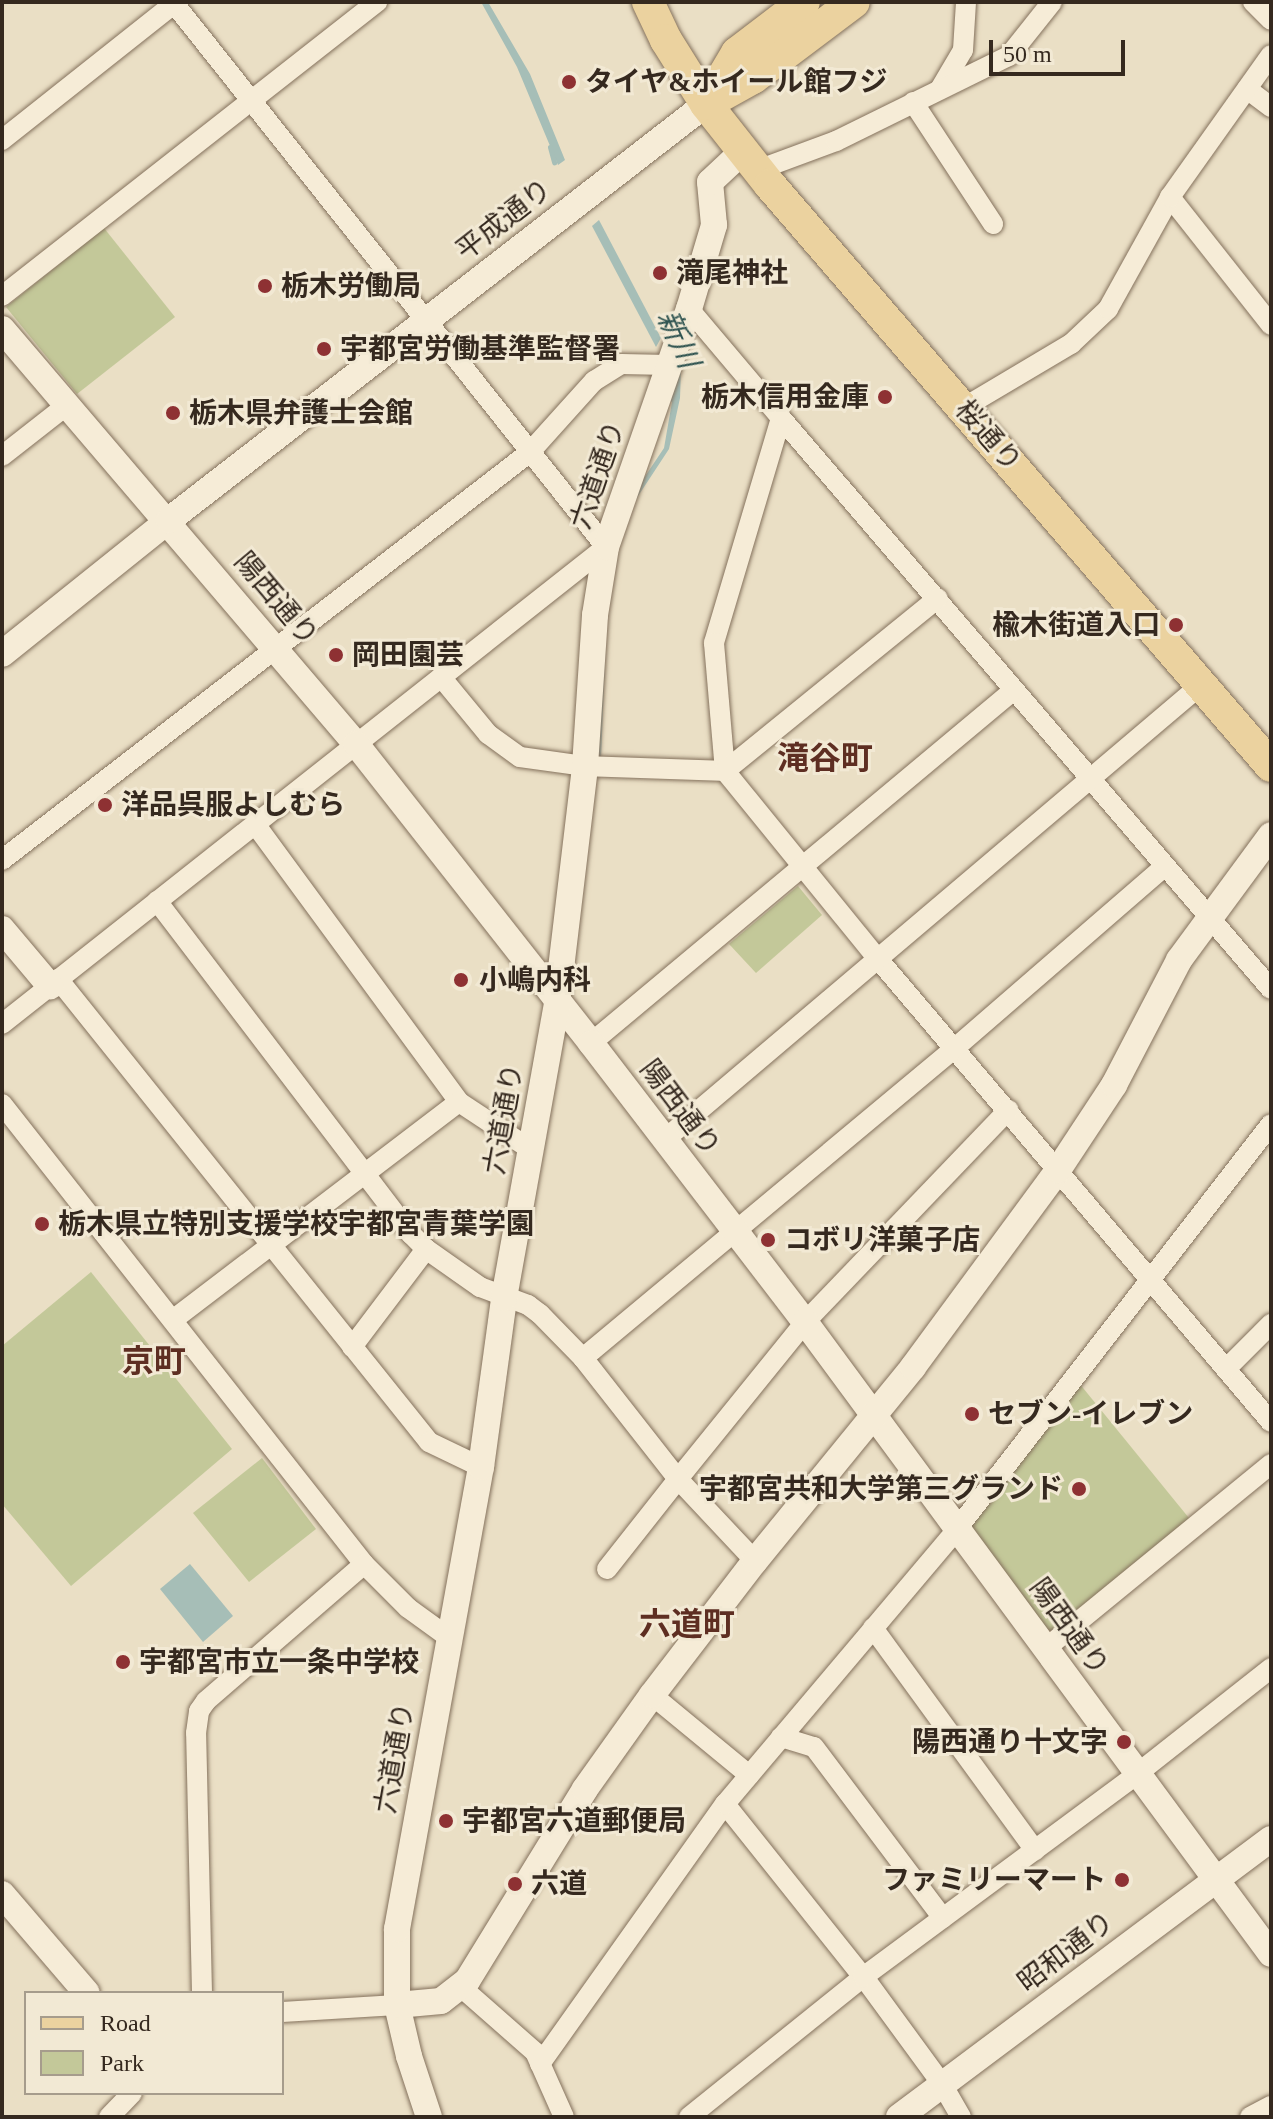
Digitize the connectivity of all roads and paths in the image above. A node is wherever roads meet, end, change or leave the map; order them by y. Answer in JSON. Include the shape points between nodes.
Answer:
{"nodes":[{"id":1,"x":175,"y":2,"type":"edge"},
{"id":2,"x":377,"y":2,"type":"edge"},
{"id":3,"x":648,"y":2,"type":"edge"},
{"id":4,"x":804,"y":2,"type":"edge"},
{"id":5,"x":854,"y":2,"type":"edge"},
{"id":6,"x":966,"y":2,"type":"edge"},
{"id":7,"x":1052,"y":2,"type":"edge"},
{"id":8,"x":1253,"y":2,"type":"edge"},
{"id":9,"x":1271,"y":20,"type":"edge"},
{"id":10,"x":1271,"y":55,"type":"edge"},
{"id":11,"x":940,"y":89,"type":"junction"},
{"id":12,"x":1247,"y":89,"type":"junction"},
{"id":13,"x":250,"y":102,"type":"junction"},
{"id":14,"x":913,"y":102,"type":"junction"},
{"id":15,"x":706,"y":104,"type":"junction"},
{"id":16,"x":1271,"y":107,"type":"edge"},
{"id":17,"x":2,"y":140,"type":"edge"},
{"id":18,"x":750,"y":161,"type":"junction"},
{"id":19,"x":1170,"y":197,"type":"junction"},
{"id":20,"x":993,"y":224,"type":"dead end"},
{"id":21,"x":2,"y":296,"type":"edge"},
{"id":22,"x":689,"y":309,"type":"junction"},
{"id":23,"x":425,"y":322,"type":"junction"},
{"id":24,"x":1271,"y":325,"type":"edge"},
{"id":25,"x":2,"y":329,"type":"edge"},
{"id":26,"x":671,"y":358,"type":"junction"},
{"id":27,"x":67,"y":405,"type":"junction"},
{"id":28,"x":963,"y":408,"type":"junction"},
{"id":29,"x":781,"y":418,"type":"junction"},
{"id":30,"x":530,"y":452,"type":"junction"},
{"id":31,"x":2,"y":456,"type":"edge"},
{"id":32,"x":169,"y":520,"type":"junction"},
{"id":33,"x":606,"y":547,"type":"junction"},
{"id":34,"x":938,"y":598,"type":"junction"},
{"id":35,"x":275,"y":648,"type":"junction"},
{"id":36,"x":2,"y":654,"type":"edge"},
{"id":37,"x":441,"y":677,"type":"junction"},
{"id":38,"x":1202,"y":684,"type":"junction"},
{"id":39,"x":1014,"y":690,"type":"junction"},
{"id":40,"x":356,"y":744,"type":"junction"},
{"id":41,"x":585,"y":766,"type":"junction"},
{"id":42,"x":1271,"y":766,"type":"edge"},
{"id":43,"x":725,"y":771,"type":"junction"},
{"id":44,"x":1091,"y":778,"type":"junction"},
{"id":45,"x":255,"y":824,"type":"junction"},
{"id":46,"x":1271,"y":835,"type":"edge"},
{"id":47,"x":2,"y":860,"type":"edge"},
{"id":48,"x":1165,"y":866,"type":"junction"},
{"id":49,"x":803,"y":869,"type":"junction"},
{"id":50,"x":157,"y":901,"type":"junction"},
{"id":51,"x":1210,"y":917,"type":"junction"},
{"id":52,"x":2,"y":929,"type":"edge"},
{"id":53,"x":878,"y":959,"type":"junction"},
{"id":54,"x":54,"y":983,"type":"junction"},
{"id":55,"x":1271,"y":989,"type":"edge"},
{"id":56,"x":557,"y":1002,"type":"junction"},
{"id":57,"x":2,"y":1024,"type":"edge"},
{"id":58,"x":591,"y":1043,"type":"junction"},
{"id":59,"x":955,"y":1048,"type":"junction"},
{"id":60,"x":459,"y":1102,"type":"junction"},
{"id":61,"x":2,"y":1104,"type":"edge"},
{"id":62,"x":1008,"y":1110,"type":"junction"},
{"id":63,"x":1271,"y":1124,"type":"edge"},
{"id":64,"x":664,"y":1140,"type":"junction"},
{"id":65,"x":530,"y":1149,"type":"junction"},
{"id":66,"x":1058,"y":1170,"type":"junction"},
{"id":67,"x":364,"y":1176,"type":"junction"},
{"id":68,"x":734,"y":1231,"type":"junction"},
{"id":69,"x":271,"y":1246,"type":"junction"},
{"id":70,"x":426,"y":1249,"type":"junction"},
{"id":71,"x":1149,"y":1279,"type":"junction"},
{"id":72,"x":504,"y":1298,"type":"junction"},
{"id":73,"x":174,"y":1319,"type":"junction"},
{"id":74,"x":805,"y":1322,"type":"junction"},
{"id":75,"x":1271,"y":1324,"type":"edge"},
{"id":76,"x":352,"y":1347,"type":"junction"},
{"id":77,"x":583,"y":1358,"type":"junction"},
{"id":78,"x":1226,"y":1369,"type":"junction"},
{"id":79,"x":874,"y":1416,"type":"junction"},
{"id":80,"x":1271,"y":1422,"type":"edge"},
{"id":81,"x":1271,"y":1464,"type":"edge"},
{"id":82,"x":481,"y":1467,"type":"junction"},
{"id":83,"x":678,"y":1479,"type":"junction"},
{"id":84,"x":957,"y":1529,"type":"junction"},
{"id":85,"x":755,"y":1561,"type":"junction"},
{"id":86,"x":364,"y":1564,"type":"junction"},
{"id":87,"x":607,"y":1569,"type":"dead end"},
{"id":88,"x":873,"y":1628,"type":"junction"},
{"id":89,"x":448,"y":1637,"type":"junction"},
{"id":90,"x":1045,"y":1649,"type":"junction"},
{"id":91,"x":1271,"y":1668,"type":"edge"},
{"id":92,"x":652,"y":1695,"type":"junction"},
{"id":93,"x":781,"y":1737,"type":"junction"},
{"id":94,"x":1137,"y":1774,"type":"junction"},
{"id":95,"x":749,"y":1775,"type":"junction"},
{"id":96,"x":725,"y":1804,"type":"junction"},
{"id":97,"x":1271,"y":1839,"type":"edge"},
{"id":98,"x":1035,"y":1850,"type":"junction"},
{"id":99,"x":1271,"y":1857,"type":"edge"},
{"id":100,"x":1220,"y":1886,"type":"junction"},
{"id":101,"x":2,"y":1894,"type":"edge"},
{"id":102,"x":943,"y":1918,"type":"junction"},
{"id":103,"x":1271,"y":1954,"type":"edge"},
{"id":104,"x":863,"y":1977,"type":"junction"},
{"id":105,"x":461,"y":1987,"type":"junction"},
{"id":106,"x":85,"y":1991,"type":"edge"},
{"id":107,"x":202,"y":1991,"type":"edge"},
{"id":108,"x":397,"y":2005,"type":"junction"},
{"id":109,"x":284,"y":2012,"type":"edge"},
{"id":110,"x":540,"y":2064,"type":"junction"},
{"id":111,"x":130,"y":2095,"type":"edge"},
{"id":112,"x":951,"y":2099,"type":"edge"},
{"id":113,"x":109,"y":2117,"type":"edge"},
{"id":114,"x":429,"y":2117,"type":"edge"},
{"id":115,"x":564,"y":2117,"type":"edge"},
{"id":116,"x":689,"y":2117,"type":"edge"},
{"id":117,"x":899,"y":2117,"type":"edge"},
{"id":118,"x":923,"y":2117,"type":"edge"}],
"edges":[{"from":1,"to":13,"type":"street"},
{"from":1,"to":17,"type":"street"},
{"from":2,"to":13,"type":"street"},
{"from":3,"to":15,"type":"main road","name":"桜通り"},
{"from":4,"to":15,"type":"main road","via":[[737,53]]},
{"from":5,"to":15,"type":"main road","via":[[753,78]]},
{"from":6,"to":11,"type":"street","via":[[963,50]]},
{"from":7,"to":11,"type":"street","via":[[1009,56]]},
{"from":8,"to":9,"type":"street"},
{"from":10,"to":12,"type":"street"},
{"from":11,"to":14,"type":"street"},
{"from":12,"to":16,"type":"street"},
{"from":12,"to":19,"type":"street"},
{"from":13,"to":21,"type":"street"},
{"from":13,"to":23,"type":"street"},
{"from":14,"to":18,"type":"street","via":[[836,141]]},
{"from":14,"to":20,"type":"street"},
{"from":15,"to":18,"type":"main road","name":"桜通り"},
{"from":15,"to":23,"type":"street","name":"平成通り"},
{"from":18,"to":22,"type":"street","name":"六道通り","via":[[710,182],[714,225]]},
{"from":18,"to":28,"type":"main road","name":"桜通り"},
{"from":19,"to":24,"type":"street"},
{"from":19,"to":28,"type":"street","via":[[1108,309],[1071,344]]},
{"from":22,"to":26,"type":"street","name":"六道通り"},
{"from":22,"to":29,"type":"street"},
{"from":23,"to":30,"type":"street"},
{"from":23,"to":32,"type":"street","name":"平成通り"},
{"from":25,"to":27,"type":"street","name":"陽西通り"},
{"from":26,"to":30,"type":"street","via":[[621,364],[607,372]]},
{"from":26,"to":33,"type":"street","name":"六道通り"},
{"from":27,"to":31,"type":"street"},
{"from":27,"to":32,"type":"street","name":"陽西通り"},
{"from":28,"to":38,"type":"main road","name":"桜通り"},
{"from":29,"to":34,"type":"street"},
{"from":29,"to":43,"type":"street","via":[[714,643]]},
{"from":30,"to":33,"type":"street"},
{"from":30,"to":35,"type":"street"},
{"from":32,"to":35,"type":"street","name":"陽西通り"},
{"from":32,"to":36,"type":"street","name":"平成通り"},
{"from":33,"to":37,"type":"street"},
{"from":33,"to":41,"type":"street","name":"六道通り","via":[[595,615]]},
{"from":34,"to":39,"type":"street"},
{"from":34,"to":43,"type":"street"},
{"from":35,"to":40,"type":"street","name":"陽西通り"},
{"from":35,"to":47,"type":"street"},
{"from":37,"to":40,"type":"street"},
{"from":37,"to":41,"type":"street","via":[[501,746],[520,757]]},
{"from":38,"to":42,"type":"main road","name":"桜通り"},
{"from":38,"to":44,"type":"street"},
{"from":39,"to":44,"type":"street"},
{"from":39,"to":49,"type":"street"},
{"from":40,"to":45,"type":"street"},
{"from":40,"to":56,"type":"street","name":"陽西通り"},
{"from":41,"to":43,"type":"street"},
{"from":41,"to":56,"type":"street","name":"六道通り"},
{"from":43,"to":49,"type":"street"},
{"from":44,"to":48,"type":"street"},
{"from":44,"to":53,"type":"street"},
{"from":45,"to":50,"type":"street"},
{"from":45,"to":60,"type":"street"},
{"from":46,"to":51,"type":"street"},
{"from":48,"to":51,"type":"street"},
{"from":48,"to":59,"type":"street"},
{"from":49,"to":53,"type":"street"},
{"from":49,"to":58,"type":"street"},
{"from":50,"to":54,"type":"street"},
{"from":50,"to":67,"type":"street"},
{"from":51,"to":55,"type":"street"},
{"from":51,"to":66,"type":"street","via":[[1179,960],[1114,1085]]},
{"from":52,"to":54,"type":"street"},
{"from":53,"to":59,"type":"street"},
{"from":53,"to":64,"type":"street"},
{"from":54,"to":57,"type":"street"},
{"from":54,"to":69,"type":"street"},
{"from":56,"to":58,"type":"street","name":"陽西通り"},
{"from":56,"to":65,"type":"street","name":"六道通り"},
{"from":58,"to":64,"type":"street","name":"陽西通り"},
{"from":59,"to":62,"type":"street"},
{"from":59,"to":68,"type":"street"},
{"from":60,"to":65,"type":"street"},
{"from":60,"to":67,"type":"street"},
{"from":61,"to":73,"type":"street"},
{"from":62,"to":66,"type":"street"},
{"from":62,"to":74,"type":"street"},
{"from":63,"to":71,"type":"street"},
{"from":64,"to":68,"type":"street","name":"陽西通り"},
{"from":65,"to":72,"type":"street","name":"六道通り"},
{"from":66,"to":71,"type":"street"},
{"from":66,"to":79,"type":"street"},
{"from":67,"to":69,"type":"street"},
{"from":67,"to":70,"type":"street"},
{"from":68,"to":74,"type":"street","name":"陽西通り"},
{"from":68,"to":77,"type":"street"},
{"from":69,"to":73,"type":"street"},
{"from":69,"to":76,"type":"street"},
{"from":70,"to":72,"type":"street"},
{"from":70,"to":76,"type":"street"},
{"from":71,"to":78,"type":"street"},
{"from":71,"to":84,"type":"street"},
{"from":72,"to":77,"type":"street","via":[[540,1314]]},
{"from":72,"to":82,"type":"street","name":"六道通り"},
{"from":73,"to":86,"type":"street"},
{"from":74,"to":79,"type":"street","name":"陽西通り"},
{"from":74,"to":83,"type":"street"},
{"from":75,"to":78,"type":"street"},
{"from":76,"to":82,"type":"street","via":[[429,1442]]},
{"from":77,"to":83,"type":"street"},
{"from":78,"to":80,"type":"street"},
{"from":79,"to":84,"type":"street","name":"陽西通り"},
{"from":79,"to":85,"type":"street"},
{"from":81,"to":90,"type":"street"},
{"from":82,"to":89,"type":"street","name":"六道通り"},
{"from":83,"to":85,"type":"street"},
{"from":83,"to":87,"type":"street"},
{"from":84,"to":88,"type":"street"},
{"from":84,"to":90,"type":"street","name":"陽西通り"},
{"from":85,"to":92,"type":"street"},
{"from":86,"to":89,"type":"street","via":[[408,1608]]},
{"from":86,"to":107,"type":"street","via":[[199,1711]]},
{"from":88,"to":93,"type":"street"},
{"from":88,"to":98,"type":"street"},
{"from":89,"to":108,"type":"street","name":"六道通り","via":[[397,1929]]},
{"from":90,"to":94,"type":"street","name":"陽西通り"},
{"from":91,"to":94,"type":"street"},
{"from":92,"to":95,"type":"street"},
{"from":92,"to":105,"type":"street","via":[[585,1789]]},
{"from":93,"to":95,"type":"street"},
{"from":93,"to":102,"type":"street","via":[[814,1747]]},
{"from":94,"to":98,"type":"street"},
{"from":94,"to":100,"type":"street","name":"陽西通り"},
{"from":95,"to":96,"type":"street"},
{"from":96,"to":104,"type":"street"},
{"from":96,"to":110,"type":"street"},
{"from":97,"to":100,"type":"street","name":"昭和通り"},
{"from":98,"to":102,"type":"street"},
{"from":99,"to":100,"type":"street","name":"昭和通り"},
{"from":100,"to":103,"type":"street","name":"陽西通り"},
{"from":100,"to":112,"type":"street","name":"昭和通り"},
{"from":101,"to":106,"type":"street"},
{"from":102,"to":104,"type":"street"},
{"from":104,"to":112,"type":"street"},
{"from":104,"to":116,"type":"street"},
{"from":105,"to":108,"type":"street","via":[[432,2004]]},
{"from":105,"to":110,"type":"street","via":[[535,2052]]},
{"from":108,"to":109,"type":"street"},
{"from":108,"to":114,"type":"street","name":"六道通り"},
{"from":110,"to":115,"type":"street"},
{"from":111,"to":113,"type":"street"},
{"from":112,"to":117,"type":"street","name":"昭和通り"},
{"from":112,"to":118,"type":"street","name":"昭和通り"}]}
